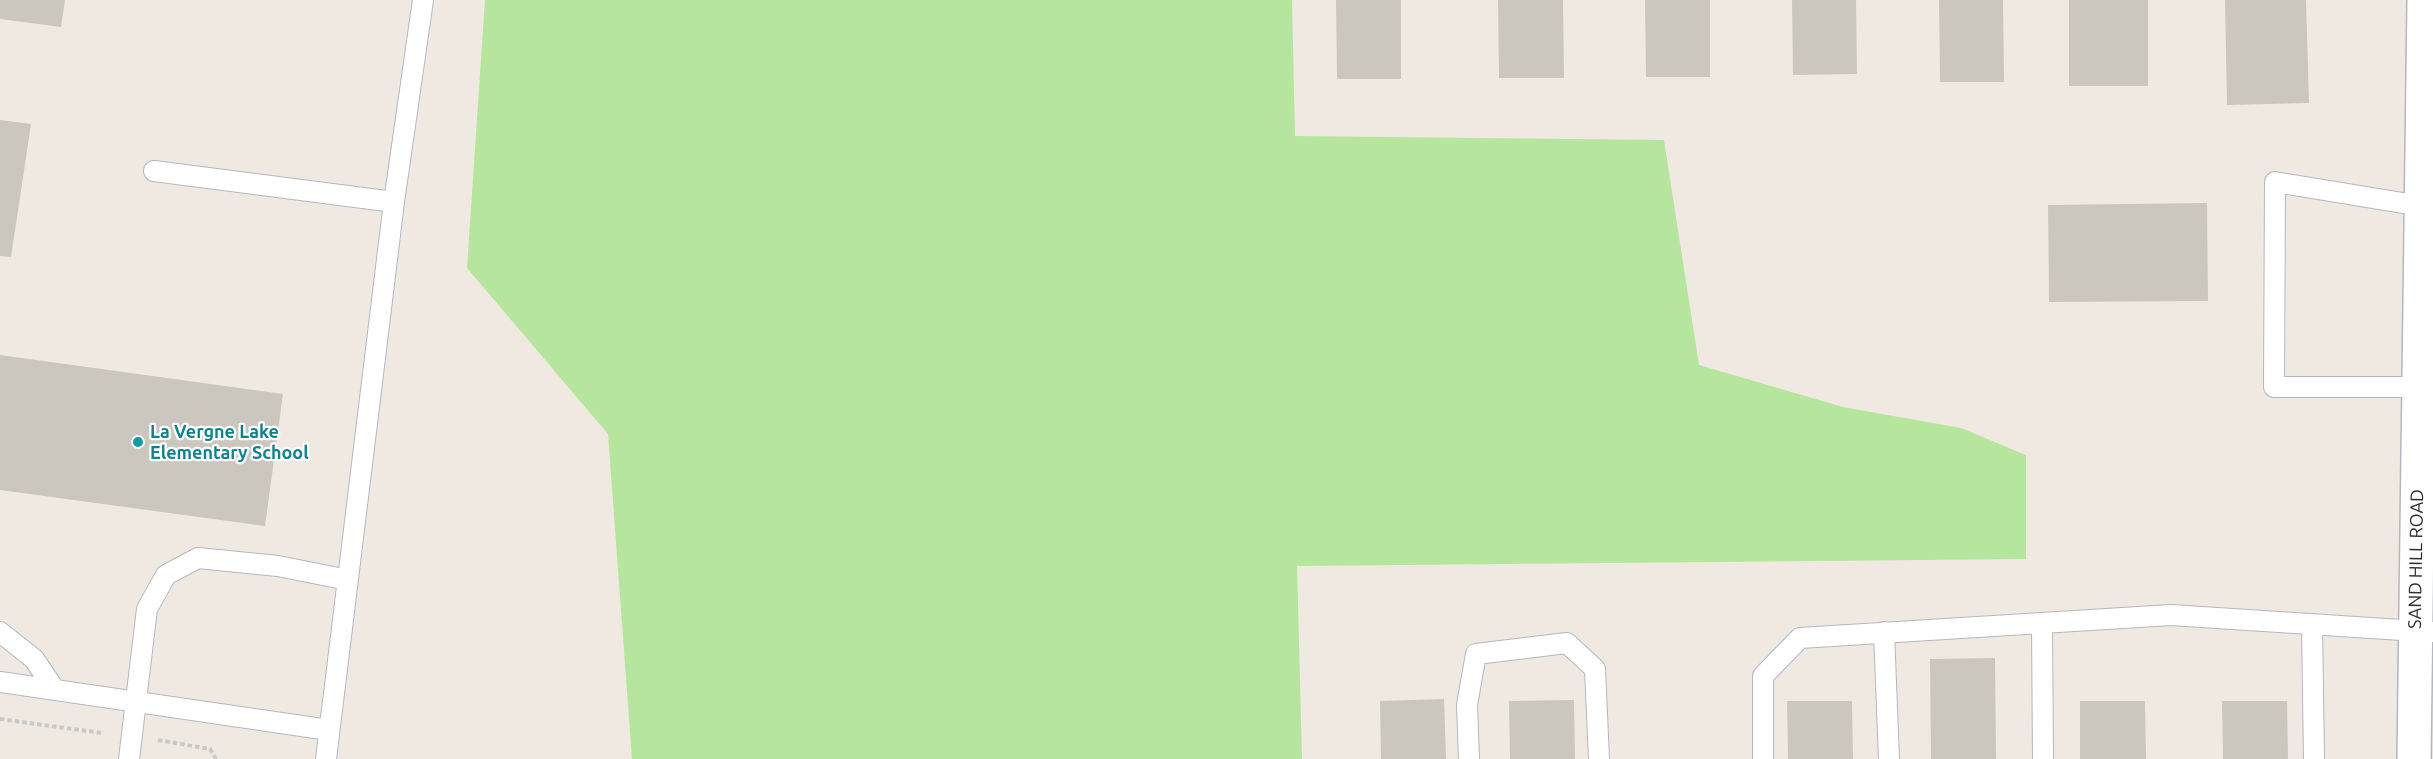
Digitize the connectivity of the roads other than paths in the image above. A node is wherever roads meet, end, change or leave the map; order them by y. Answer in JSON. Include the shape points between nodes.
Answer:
{"nodes":[{"id":1,"x":423,"y":0,"type":"edge"},
{"id":2,"x":2424,"y":0,"type":"edge"},
{"id":3,"x":2428,"y":106,"type":"edge"},
{"id":4,"x":154,"y":171,"type":"dead end"},
{"id":5,"x":394,"y":202,"type":"junction"},
{"id":6,"x":2421,"y":206,"type":"junction"},
{"id":7,"x":2418,"y":387,"type":"junction"},
{"id":8,"x":348,"y":580,"type":"junction"},
{"id":9,"x":2042,"y":623,"type":"junction"},
{"id":10,"x":2312,"y":625,"type":"junction"},
{"id":11,"x":0,"y":632,"type":"edge"},
{"id":12,"x":1884,"y":632,"type":"junction"},
{"id":13,"x":2424,"y":632,"type":"edge"},
{"id":14,"x":0,"y":682,"type":"edge"},
{"id":15,"x":55,"y":690,"type":"junction"},
{"id":16,"x":135,"y":701,"type":"junction"},
{"id":17,"x":330,"y":730,"type":"junction"},
{"id":18,"x":129,"y":759,"type":"edge"},
{"id":19,"x":326,"y":759,"type":"edge"},
{"id":20,"x":1469,"y":759,"type":"edge"},
{"id":21,"x":1599,"y":759,"type":"edge"},
{"id":22,"x":1763,"y":759,"type":"edge"},
{"id":23,"x":1889,"y":759,"type":"edge"},
{"id":24,"x":2043,"y":759,"type":"edge"},
{"id":25,"x":2314,"y":759,"type":"edge"},
{"id":26,"x":2414,"y":759,"type":"edge"}],
"edges":[{"from":1,"to":5,"type":"lane"},
{"from":2,"to":3,"type":"street","name":"SAND HILL ROAD"},
{"from":3,"to":6,"type":"street","name":"SAND HILL ROAD"},
{"from":4,"to":5,"type":"lane"},
{"from":5,"to":8,"type":"lane"},
{"from":6,"to":7,"type":"street","name":"SAND HILL ROAD"},
{"from":6,"to":7,"type":"lane","via":[[2275,182],[2274,387]]},
{"from":7,"to":13,"type":"street","name":"SAND HILL ROAD"},
{"from":8,"to":16,"type":"lane","via":[[278,566],[198,558],[166,575],[147,609]]},
{"from":8,"to":17,"type":"lane"},
{"from":9,"to":10,"type":"lane","via":[[2171,615]]},
{"from":9,"to":12,"type":"lane"},
{"from":9,"to":24,"type":"lane"},
{"from":10,"to":13,"type":"lane"},
{"from":10,"to":25,"type":"lane"},
{"from":11,"to":15,"type":"lane","via":[[34,659]]},
{"from":12,"to":22,"type":"lane","via":[[1800,638],[1762,676]]},
{"from":12,"to":23,"type":"lane"},
{"from":13,"to":26,"type":"street","name":"SAND HILL ROAD"},
{"from":14,"to":15,"type":"lane"},
{"from":15,"to":16,"type":"lane"},
{"from":16,"to":17,"type":"lane"},
{"from":16,"to":18,"type":"lane"},
{"from":17,"to":19,"type":"lane"},
{"from":20,"to":21,"type":"lane","via":[[1467,705],[1476,654],[1567,643],[1595,669]]}]}
